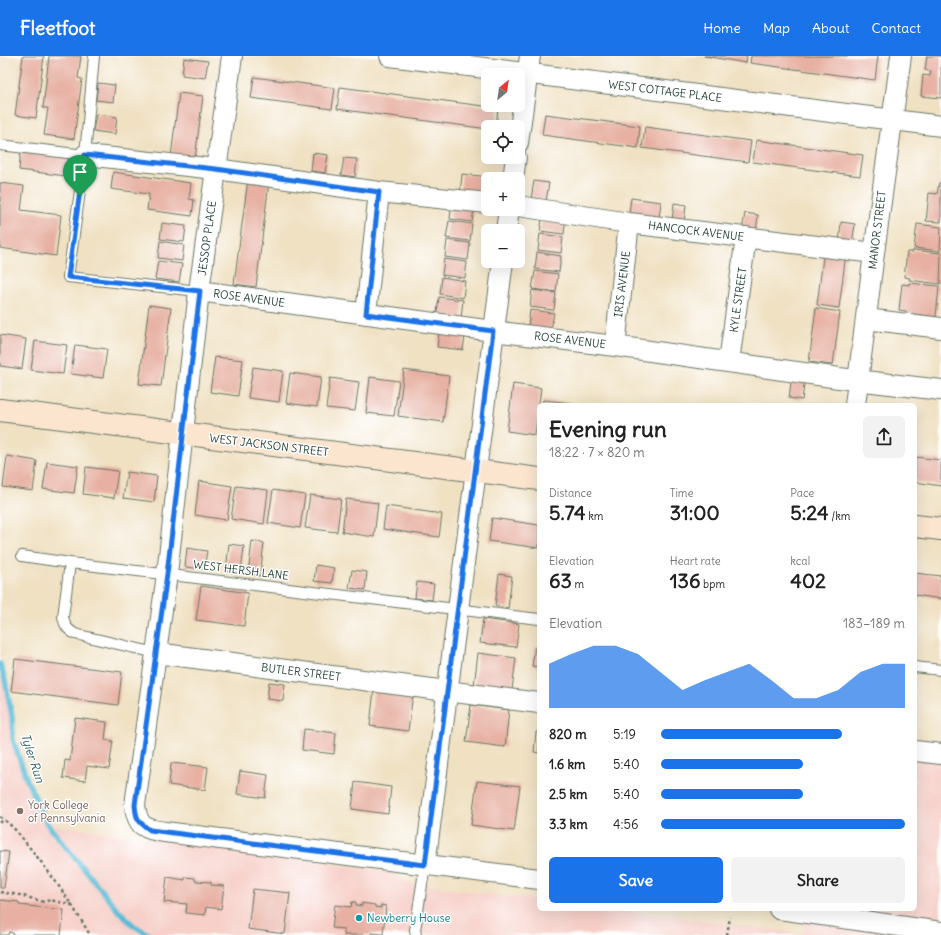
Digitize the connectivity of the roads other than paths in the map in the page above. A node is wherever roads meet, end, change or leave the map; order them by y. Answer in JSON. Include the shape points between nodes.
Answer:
{"nodes":[{"id":1,"x":94,"y":56,"type":"edge"},
{"id":2,"x":232,"y":56,"type":"edge"},
{"id":3,"x":390,"y":56,"type":"edge"},
{"id":4,"x":902,"y":56,"type":"edge"},
{"id":5,"x":529,"y":65,"type":"edge"},
{"id":6,"x":892,"y":119,"type":"junction"},
{"id":7,"x":521,"y":120,"type":"edge"},
{"id":8,"x":941,"y":126,"type":"edge"},
{"id":9,"x":0,"y":145,"type":"edge"},
{"id":10,"x":85,"y":155,"type":"junction"},
{"id":11,"x":216,"y":169,"type":"junction"},
{"id":12,"x":379,"y":192,"type":"junction"},
{"id":13,"x":481,"y":202,"type":"edge"},
{"id":14,"x":525,"y":207,"type":"edge"},
{"id":15,"x":630,"y":223,"type":"junction"},
{"id":16,"x":746,"y":237,"type":"junction"},
{"id":17,"x":874,"y":253,"type":"junction"},
{"id":18,"x":502,"y":268,"type":"edge"},
{"id":19,"x":200,"y":291,"type":"junction"},
{"id":20,"x":366,"y":314,"type":"junction"},
{"id":21,"x":866,"y":318,"type":"junction"},
{"id":22,"x":941,"y":328,"type":"edge"},
{"id":23,"x":493,"y":331,"type":"junction"},
{"id":24,"x":615,"y":346,"type":"junction"},
{"id":25,"x":729,"y":362,"type":"junction"},
{"id":26,"x":858,"y":380,"type":"junction"},
{"id":27,"x":941,"y":390,"type":"edge"},
{"id":28,"x":855,"y":403,"type":"edge"},
{"id":29,"x":0,"y":410,"type":"edge"},
{"id":30,"x":183,"y":434,"type":"junction"},
{"id":31,"x":476,"y":472,"type":"junction"},
{"id":32,"x":537,"y":479,"type":"edge"},
{"id":33,"x":917,"y":526,"type":"edge"},
{"id":34,"x":941,"y":529,"type":"edge"},
{"id":35,"x":22,"y":556,"type":"dead end"},
{"id":36,"x":70,"y":563,"type":"junction"},
{"id":37,"x":167,"y":574,"type":"junction"},
{"id":38,"x":458,"y":609,"type":"junction"},
{"id":39,"x":537,"y":619,"type":"edge"},
{"id":40,"x":156,"y":653,"type":"junction"},
{"id":41,"x":917,"y":667,"type":"edge"},
{"id":42,"x":941,"y":670,"type":"edge"},
{"id":43,"x":446,"y":691,"type":"junction"},
{"id":44,"x":537,"y":703,"type":"edge"},
{"id":45,"x":917,"y":751,"type":"edge"},
{"id":46,"x":941,"y":754,"type":"edge"},
{"id":47,"x":425,"y":865,"type":"junction"},
{"id":48,"x":537,"y":879,"type":"edge"},
{"id":49,"x":800,"y":911,"type":"edge"},
{"id":50,"x":941,"y":932,"type":"edge"},
{"id":51,"x":415,"y":933,"type":"edge"}],
"edges":[{"from":1,"to":10,"type":"lane"},
{"from":2,"to":11,"type":"street","name":"JESSOP PLACE"},
{"from":3,"to":5,"type":"street","name":"WEST COTTAGE PLACE"},
{"from":4,"to":6,"type":"street","name":"MANOR STREET"},
{"from":5,"to":6,"type":"street","name":"WEST COTTAGE PLACE"},
{"from":5,"to":7,"type":"street"},
{"from":6,"to":8,"type":"street","name":"WEST COTTAGE PLACE"},
{"from":6,"to":17,"type":"street","name":"MANOR STREET"},
{"from":9,"to":10,"type":"lane"},
{"from":10,"to":11,"type":"street"},
{"from":10,"to":19,"type":"lane","via":[[68,277]]},
{"from":11,"to":12,"type":"street"},
{"from":11,"to":19,"type":"street","name":"JESSOP PLACE"},
{"from":12,"to":13,"type":"street"},
{"from":12,"to":20,"type":"street"},
{"from":14,"to":15,"type":"street","name":"HANCOCK AVENUE"},
{"from":15,"to":16,"type":"street","name":"HANCOCK AVENUE"},
{"from":15,"to":24,"type":"street","name":"IRIS AVENUE"},
{"from":16,"to":17,"type":"street","name":"HANCOCK AVENUE"},
{"from":16,"to":25,"type":"street","name":"KYLE STREET"},
{"from":17,"to":21,"type":"street","name":"MANOR STREET"},
{"from":18,"to":23,"type":"street"},
{"from":19,"to":20,"type":"street","name":"ROSE AVENUE"},
{"from":19,"to":30,"type":"street","name":"JESSOP PLACE"},
{"from":20,"to":23,"type":"street","name":"ROSE AVENUE"},
{"from":21,"to":22,"type":"street"},
{"from":21,"to":26,"type":"street","name":"MANOR STREET"},
{"from":23,"to":24,"type":"street","name":"ROSE AVENUE"},
{"from":23,"to":31,"type":"street"},
{"from":24,"to":25,"type":"street","name":"ROSE AVENUE"},
{"from":25,"to":26,"type":"street","name":"ROSE AVENUE"},
{"from":26,"to":27,"type":"street","name":"ROSE AVENUE"},
{"from":26,"to":28,"type":"street","name":"MANOR STREET"},
{"from":29,"to":30,"type":"street","name":"WEST JACKSON STREET"},
{"from":30,"to":31,"type":"street","name":"WEST JACKSON STREET"},
{"from":30,"to":37,"type":"street","name":"JESSOP PLACE"},
{"from":31,"to":32,"type":"street","name":"WEST JACKSON STREET"},
{"from":31,"to":38,"type":"street"},
{"from":33,"to":34,"type":"street"},
{"from":35,"to":36,"type":"lane","name":"WEST HERSH LANE"},
{"from":36,"to":37,"type":"lane","name":"WEST HERSH LANE"},
{"from":36,"to":40,"type":"lane","via":[[64,617],[68,630],[75,634]]},
{"from":37,"to":38,"type":"lane","name":"WEST HERSH LANE"},
{"from":37,"to":40,"type":"street","name":"JESSOP PLACE"},
{"from":38,"to":39,"type":"lane","name":"WEST HERSH LANE"},
{"from":38,"to":43,"type":"street"},
{"from":40,"to":43,"type":"street","name":"BUTLER STREET"},
{"from":40,"to":47,"type":"street","name":"JESSOP PLACE","via":[[135,805],[140,824],[150,830]]},
{"from":41,"to":42,"type":"lane"},
{"from":43,"to":44,"type":"street","name":"BUTLER STREET"},
{"from":43,"to":47,"type":"street"},
{"from":45,"to":46,"type":"street"},
{"from":47,"to":48,"type":"street"},
{"from":47,"to":51,"type":"lane"},
{"from":49,"to":50,"type":"street"}]}
